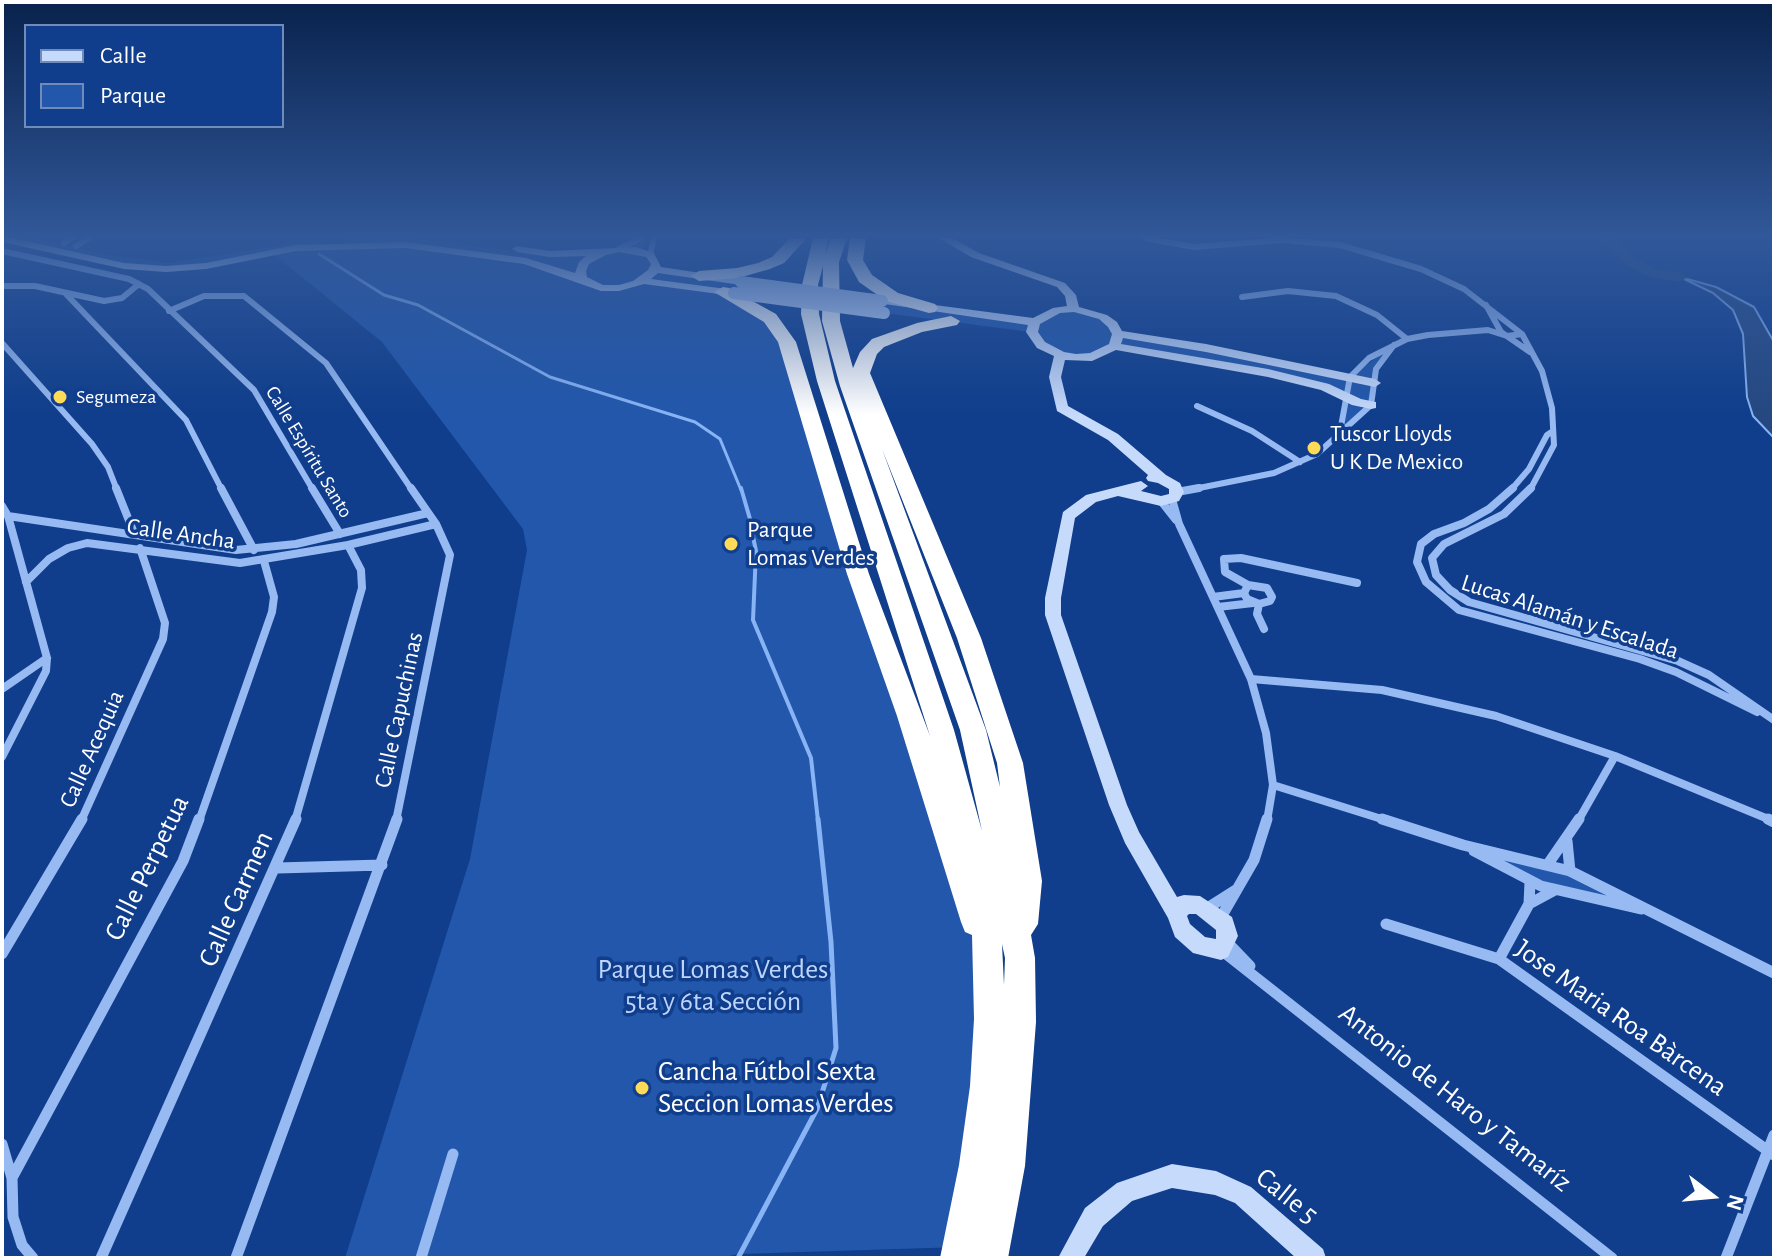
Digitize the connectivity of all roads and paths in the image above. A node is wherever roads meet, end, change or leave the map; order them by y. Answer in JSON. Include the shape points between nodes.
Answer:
{"nodes":[{"id":1,"x":69,"y":297,"type":"edge"},
{"id":2,"x":88,"y":297,"type":"edge"},
{"id":3,"x":122,"y":297,"type":"edge"},
{"id":4,"x":153,"y":297,"type":"edge"},
{"id":5,"x":208,"y":297,"type":"edge"},
{"id":6,"x":245,"y":297,"type":"edge"},
{"id":7,"x":743,"y":297,"type":"edge"},
{"id":8,"x":798,"y":297,"type":"edge"},
{"id":9,"x":810,"y":297,"type":"edge"},
{"id":10,"x":830,"y":297,"type":"edge"},
{"id":11,"x":892,"y":297,"type":"edge"},
{"id":12,"x":1071,"y":297,"type":"edge"},
{"id":13,"x":1338,"y":297,"type":"edge"},
{"id":14,"x":1475,"y":297,"type":"edge"},
{"id":15,"x":1483,"y":301,"type":"junction"},
{"id":16,"x":883,"y":307,"type":"junction"},
{"id":17,"x":929,"y":308,"type":"junction"},
{"id":18,"x":1074,"y":309,"type":"junction"},
{"id":19,"x":169,"y":311,"type":"junction"},
{"id":20,"x":951,"y":321,"type":"junction"},
{"id":21,"x":1511,"y":322,"type":"junction"},
{"id":22,"x":1496,"y":323,"type":"junction"},
{"id":23,"x":1034,"y":327,"type":"junction"},
{"id":24,"x":1488,"y":330,"type":"junction"},
{"id":25,"x":1522,"y":334,"type":"junction"},
{"id":26,"x":1507,"y":336,"type":"junction"},
{"id":27,"x":1407,"y":339,"type":"junction"},
{"id":28,"x":1116,"y":340,"type":"junction"},
{"id":29,"x":2,"y":343,"type":"edge"},
{"id":30,"x":1394,"y":345,"type":"junction"},
{"id":31,"x":1060,"y":355,"type":"junction"},
{"id":32,"x":1534,"y":356,"type":"junction"},
{"id":33,"x":1350,"y":377,"type":"junction"},
{"id":34,"x":1375,"y":383,"type":"junction"},
{"id":35,"x":1345,"y":395,"type":"junction"},
{"id":36,"x":1371,"y":405,"type":"junction"},
{"id":37,"x":1197,"y":406,"type":"dead end"},
{"id":38,"x":1553,"y":431,"type":"junction"},
{"id":39,"x":1340,"y":433,"type":"junction"},
{"id":40,"x":1300,"y":462,"type":"junction"},
{"id":41,"x":1201,"y":486,"type":"junction"},
{"id":42,"x":1157,"y":487,"type":"junction"},
{"id":43,"x":2,"y":506,"type":"edge"},
{"id":44,"x":428,"y":513,"type":"junction"},
{"id":45,"x":8,"y":516,"type":"junction"},
{"id":46,"x":436,"y":524,"type":"junction"},
{"id":47,"x":134,"y":533,"type":"junction"},
{"id":48,"x":340,"y":534,"type":"junction"},
{"id":49,"x":348,"y":545,"type":"junction"},
{"id":50,"x":140,"y":548,"type":"junction"},
{"id":51,"x":254,"y":550,"type":"junction"},
{"id":52,"x":264,"y":561,"type":"junction"},
{"id":53,"x":26,"y":582,"type":"junction"},
{"id":54,"x":1357,"y":583,"type":"dead end"},
{"id":55,"x":1246,"y":589,"type":"junction"},
{"id":56,"x":1213,"y":597,"type":"junction"},
{"id":57,"x":1256,"y":603,"type":"junction"},
{"id":58,"x":1218,"y":607,"type":"junction"},
{"id":59,"x":1264,"y":629,"type":"dead end"},
{"id":60,"x":47,"y":658,"type":"junction"},
{"id":61,"x":1251,"y":679,"type":"junction"},
{"id":62,"x":2,"y":689,"type":"edge"},
{"id":63,"x":1774,"y":720,"type":"edge"},
{"id":64,"x":1615,"y":756,"type":"junction"},
{"id":65,"x":2,"y":757,"type":"edge"},
{"id":66,"x":1273,"y":785,"type":"junction"},
{"id":67,"x":1774,"y":822,"type":"edge"},
{"id":68,"x":1567,"y":841,"type":"junction"},
{"id":69,"x":1463,"y":845,"type":"junction"},
{"id":70,"x":1526,"y":859,"type":"junction"},
{"id":71,"x":1548,"y":864,"type":"junction"},
{"id":72,"x":382,"y":865,"type":"junction"},
{"id":73,"x":278,"y":868,"type":"junction"},
{"id":74,"x":1575,"y":873,"type":"junction"},
{"id":75,"x":1526,"y":880,"type":"junction"},
{"id":76,"x":1240,"y":887,"type":"junction"},
{"id":77,"x":1555,"y":890,"type":"junction"},
{"id":78,"x":1580,"y":895,"type":"junction"},
{"id":79,"x":1529,"y":904,"type":"junction"},
{"id":80,"x":1180,"y":909,"type":"junction"},
{"id":81,"x":1657,"y":913,"type":"junction"},
{"id":82,"x":1213,"y":914,"type":"junction"},
{"id":83,"x":1386,"y":924,"type":"dead end"},
{"id":84,"x":1224,"y":946,"type":"junction"},
{"id":85,"x":2,"y":954,"type":"edge"},
{"id":86,"x":987,"y":957,"type":"junction"},
{"id":87,"x":1020,"y":958,"type":"junction"},
{"id":88,"x":1499,"y":959,"type":"junction"},
{"id":89,"x":1749,"y":961,"type":"junction"},
{"id":90,"x":1774,"y":973,"type":"edge"},
{"id":91,"x":1774,"y":980,"type":"edge"},
{"id":92,"x":1774,"y":1135,"type":"edge"},
{"id":93,"x":2,"y":1144,"type":"edge"},
{"id":94,"x":1771,"y":1153,"type":"edge"},
{"id":95,"x":453,"y":1154,"type":"dead end"},
{"id":96,"x":12,"y":1178,"type":"junction"},
{"id":97,"x":33,"y":1258,"type":"edge"},
{"id":98,"x":101,"y":1258,"type":"edge"},
{"id":99,"x":236,"y":1258,"type":"edge"},
{"id":100,"x":421,"y":1258,"type":"edge"},
{"id":101,"x":958,"y":1258,"type":"edge"},
{"id":102,"x":990,"y":1258,"type":"edge"},
{"id":103,"x":1070,"y":1258,"type":"edge"},
{"id":104,"x":1314,"y":1258,"type":"edge"},
{"id":105,"x":1612,"y":1258,"type":"edge"},
{"id":106,"x":1726,"y":1258,"type":"edge"}],
"edges":[{"from":1,"to":51,"type":"street","via":[[186,420]]},
{"from":2,"to":3,"type":"street"},
{"from":4,"to":19,"type":"street","name":"Calle Espíritu Santo"},
{"from":5,"to":19,"type":"street","name":"Calle Capuchinas"},
{"from":6,"to":44,"type":"street","name":"Calle Capuchinas","via":[[326,363]]},
{"from":7,"to":86,"type":"highway","via":[[777,324],[787,342],[858,574]]},
{"from":8,"to":16,"type":"main road","bridge":true},
{"from":9,"to":86,"type":"highway","via":[[826,381],[969,827],[981,878]]},
{"from":10,"to":87,"type":"highway","via":[[831,321],[849,386],[973,730]]},
{"from":11,"to":17,"type":"highway"},
{"from":12,"to":18,"type":"main road"},
{"from":13,"to":27,"type":"street","via":[[1377,315]]},
{"from":14,"to":15,"type":"street","name":"Lucas Alamán y Escalada"},
{"from":15,"to":21,"type":"street","name":"Lucas Alamán y Escalada"},
{"from":15,"to":22,"type":"street"},
{"from":16,"to":17,"type":"main road"},
{"from":16,"to":20,"type":"main road"},
{"from":17,"to":23,"type":"main road"},
{"from":18,"to":23,"type":"main road","via":[[1057,310]]},
{"from":18,"to":28,"type":"main road","via":[[1103,317],[1113,325]]},
{"from":19,"to":48,"type":"street","name":"Calle Espíritu Santo","via":[[254,390]]},
{"from":20,"to":23,"type":"main road"},
{"from":20,"to":87,"type":"highway","via":[[878,343],[861,373],[969,638],[1010,763],[1027,881]]},
{"from":21,"to":22,"type":"street"},
{"from":21,"to":25,"type":"street","name":"Lucas Alamán y Escalada"},
{"from":22,"to":24,"type":"street"},
{"from":22,"to":26,"type":"street"},
{"from":23,"to":31,"type":"main road","via":[[1041,345]]},
{"from":24,"to":26,"type":"street"},
{"from":24,"to":27,"type":"street"},
{"from":25,"to":26,"type":"street"},
{"from":25,"to":32,"type":"street","name":"Lucas Alamán y Escalada"},
{"from":26,"to":32,"type":"street"},
{"from":27,"to":30,"type":"street"},
{"from":28,"to":31,"type":"main road","via":[[1092,357]]},
{"from":28,"to":33,"type":"main road","via":[[1206,348]]},
{"from":28,"to":35,"type":"main road"},
{"from":29,"to":47,"type":"street","via":[[108,467]]},
{"from":30,"to":33,"type":"street","via":[[1369,358]]},
{"from":30,"to":34,"type":"street","via":[[1380,361]]},
{"from":31,"to":42,"type":"main road","via":[[1055,367],[1062,408],[1113,437]]},
{"from":32,"to":38,"type":"street","name":"Lucas Alamán y Escalada","via":[[1548,387]]},
{"from":33,"to":34,"type":"main road"},
{"from":33,"to":35,"type":"street"},
{"from":34,"to":36,"type":"street"},
{"from":35,"to":36,"type":"main road"},
{"from":35,"to":39,"type":"street"},
{"from":36,"to":39,"type":"street"},
{"from":37,"to":40,"type":"street","via":[[1244,426]]},
{"from":38,"to":63,"type":"street","name":"Lucas Alamán y Escalada","via":[[1554,445],[1526,495],[1494,520],[1444,544],[1432,558],[1436,575],[1469,602],[1678,661],[1709,675]]},
{"from":38,"to":63,"type":"street","name":"Lucas Alamán y Escalada","via":[[1511,490],[1476,516],[1421,544],[1417,562],[1426,582],[1459,610],[1664,668]]},
{"from":39,"to":40,"type":"street"},
{"from":40,"to":41,"type":"street","via":[[1247,480]]},
{"from":41,"to":42,"type":"street"},
{"from":41,"to":42,"type":"street"},
{"from":42,"to":56,"type":"street"},
{"from":42,"to":80,"type":"main road","via":[[1091,498],[1068,516],[1053,615],[1118,805],[1160,886]]},
{"from":43,"to":45,"type":"street"},
{"from":44,"to":46,"type":"street","name":"Calle Capuchinas"},
{"from":44,"to":48,"type":"street","name":"Calle Ancha"},
{"from":45,"to":47,"type":"street","name":"Calle Ancha"},
{"from":45,"to":53,"type":"street"},
{"from":46,"to":49,"type":"street","name":"Calle Ancha"},
{"from":46,"to":72,"type":"street","name":"Calle Capuchinas","via":[[450,555],[447,574],[397,820]]},
{"from":47,"to":51,"type":"street","name":"Calle Ancha"},
{"from":48,"to":51,"type":"street","name":"Calle Ancha"},
{"from":49,"to":52,"type":"street","name":"Calle Ancha"},
{"from":49,"to":73,"type":"street","name":"Calle Carmen","via":[[361,570],[362,588]]},
{"from":50,"to":52,"type":"street","name":"Calle Ancha","via":[[240,563]]},
{"from":50,"to":53,"type":"street","name":"Calle Ancha","via":[[105,543],[68,548]]},
{"from":50,"to":85,"type":"street","name":"Calle Acequia","via":[[165,623],[163,639],[85,815]]},
{"from":52,"to":96,"type":"street","name":"Calle Perpetua","via":[[274,597],[272,612],[183,861]]},
{"from":53,"to":60,"type":"street"},
{"from":54,"to":55,"type":"street","via":[[1241,558],[1224,559],[1225,572]]},
{"from":55,"to":56,"type":"street"},
{"from":55,"to":57,"type":"street"},
{"from":55,"to":57,"type":"street","via":[[1261,585],[1271,592],[1270,601]]},
{"from":56,"to":58,"type":"street"},
{"from":57,"to":58,"type":"street"},
{"from":57,"to":59,"type":"street"},
{"from":58,"to":61,"type":"street"},
{"from":60,"to":62,"type":"street"},
{"from":60,"to":65,"type":"street","via":[[46,671]]},
{"from":61,"to":64,"type":"street","via":[[1382,690],[1445,703]]},
{"from":61,"to":66,"type":"street"},
{"from":64,"to":67,"type":"street"},
{"from":64,"to":68,"type":"street"},
{"from":66,"to":69,"type":"street"},
{"from":66,"to":76,"type":"street","via":[[1267,822]]},
{"from":68,"to":71,"type":"street"},
{"from":68,"to":74,"type":"street"},
{"from":69,"to":70,"type":"street"},
{"from":69,"to":75,"type":"street"},
{"from":70,"to":71,"type":"street"},
{"from":70,"to":75,"type":"street","via":[[1517,866]]},
{"from":71,"to":74,"type":"street"},
{"from":72,"to":73,"type":"street"},
{"from":72,"to":99,"type":"street","name":"Calle Capuchinas"},
{"from":73,"to":98,"type":"street","name":"Calle Carmen"},
{"from":74,"to":78,"type":"street","via":[[1585,886]]},
{"from":74,"to":81,"type":"street"},
{"from":75,"to":77,"type":"street"},
{"from":75,"to":79,"type":"street"},
{"from":76,"to":82,"type":"street"},
{"from":76,"to":82,"type":"street"},
{"from":77,"to":78,"type":"street"},
{"from":77,"to":79,"type":"street"},
{"from":78,"to":81,"type":"street"},
{"from":79,"to":88,"type":"street"},
{"from":80,"to":82,"type":"main road"},
{"from":80,"to":84,"type":"main road","via":[[1177,923],[1191,940],[1206,949]]},
{"from":81,"to":89,"type":"street"},
{"from":82,"to":84,"type":"main road","via":[[1227,930]]},
{"from":83,"to":88,"type":"street","name":"Jose Maria Roa Bàrcena"},
{"from":84,"to":105,"type":"street","name":"Antonio de Haro y Tamaríz"},
{"from":86,"to":101,"type":"highway","via":[[987,1086]]},
{"from":87,"to":102,"type":"highway","via":[[1007,1166]]},
{"from":88,"to":94,"type":"street","name":"Jose Maria Roa Bàrcena"},
{"from":89,"to":90,"type":"street"},
{"from":89,"to":91,"type":"street"},
{"from":92,"to":94,"type":"street"},
{"from":93,"to":96,"type":"street"},
{"from":94,"to":106,"type":"street"},
{"from":95,"to":100,"type":"street"},
{"from":96,"to":97,"type":"street","via":[[13,1217],[22,1245]]},
{"from":103,"to":104,"type":"main road","name":"Calle 5","via":[[1094,1217],[1125,1191],[1172,1176],[1216,1183],[1243,1195]]}]}
